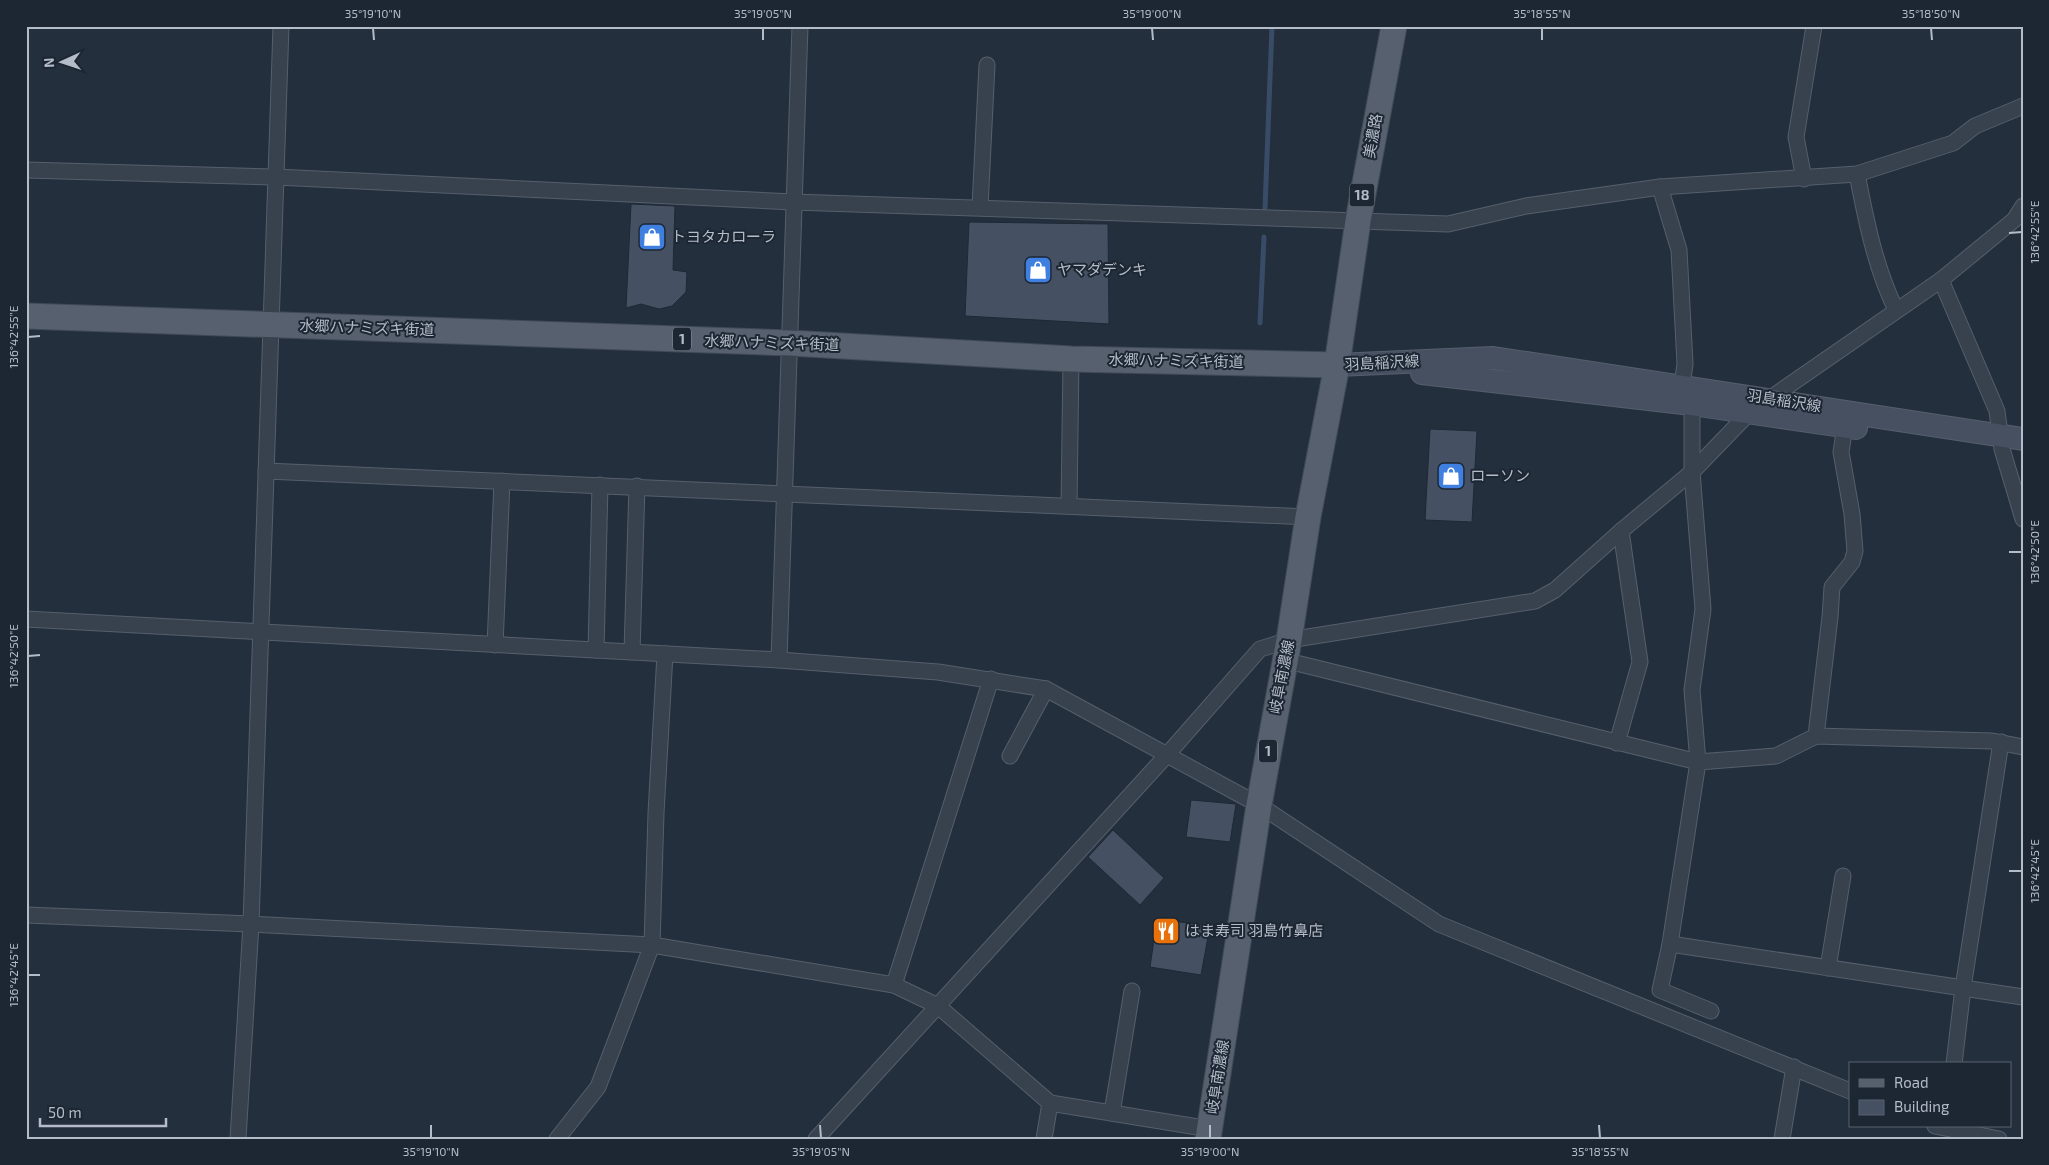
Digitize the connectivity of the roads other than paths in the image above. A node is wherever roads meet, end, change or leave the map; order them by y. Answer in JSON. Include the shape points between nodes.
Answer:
{"nodes":[{"id":1,"x":281,"y":26,"type":"edge"},
{"id":2,"x":800,"y":26,"type":"edge"},
{"id":3,"x":1394,"y":26,"type":"edge"},
{"id":4,"x":1814,"y":26,"type":"edge"},
{"id":5,"x":986,"y":65,"type":"dead end"},
{"id":6,"x":2023,"y":106,"type":"edge"},
{"id":7,"x":26,"y":170,"type":"edge"},
{"id":8,"x":1857,"y":174,"type":"junction"},
{"id":9,"x":276,"y":177,"type":"junction"},
{"id":10,"x":1804,"y":178,"type":"junction"},
{"id":11,"x":1660,"y":187,"type":"junction"},
{"id":12,"x":794,"y":202,"type":"junction"},
{"id":13,"x":2023,"y":206,"type":"edge"},
{"id":14,"x":980,"y":208,"type":"junction"},
{"id":15,"x":1358,"y":221,"type":"junction"},
{"id":16,"x":1941,"y":280,"type":"junction"},
{"id":17,"x":1896,"y":310,"type":"junction"},
{"id":18,"x":26,"y":316,"type":"edge"},
{"id":19,"x":271,"y":324,"type":"junction"},
{"id":20,"x":790,"y":343,"type":"junction"},
{"id":21,"x":1071,"y":359,"type":"junction"},
{"id":22,"x":1337,"y":365,"type":"junction"},
{"id":23,"x":1687,"y":395,"type":"junction"},
{"id":24,"x":1769,"y":398,"type":"junction"},
{"id":25,"x":1749,"y":413,"type":"junction"},
{"id":26,"x":1845,"y":426,"type":"junction"},
{"id":27,"x":2023,"y":439,"type":"edge"},
{"id":28,"x":2008,"y":446,"type":"edge"},
{"id":29,"x":266,"y":471,"type":"junction"},
{"id":30,"x":1692,"y":472,"type":"junction"},
{"id":31,"x":502,"y":481,"type":"junction"},
{"id":32,"x":600,"y":485,"type":"junction"},
{"id":33,"x":637,"y":486,"type":"junction"},
{"id":34,"x":786,"y":492,"type":"junction"},
{"id":35,"x":1068,"y":506,"type":"junction"},
{"id":36,"x":1308,"y":517,"type":"junction"},
{"id":37,"x":2023,"y":519,"type":"edge"},
{"id":38,"x":1621,"y":531,"type":"junction"},
{"id":39,"x":26,"y":619,"type":"edge"},
{"id":40,"x":261,"y":633,"type":"junction"},
{"id":41,"x":495,"y":645,"type":"junction"},
{"id":42,"x":596,"y":650,"type":"junction"},
{"id":43,"x":1286,"y":650,"type":"junction"},
{"id":44,"x":632,"y":652,"type":"junction"},
{"id":45,"x":665,"y":654,"type":"junction"},
{"id":46,"x":779,"y":660,"type":"junction"},
{"id":47,"x":991,"y":679,"type":"junction"},
{"id":48,"x":1046,"y":689,"type":"junction"},
{"id":49,"x":1816,"y":736,"type":"junction"},
{"id":50,"x":2001,"y":742,"type":"junction"},
{"id":51,"x":1617,"y":744,"type":"junction"},
{"id":52,"x":2023,"y":747,"type":"edge"},
{"id":53,"x":1010,"y":756,"type":"dead end"},
{"id":54,"x":1166,"y":756,"type":"junction"},
{"id":55,"x":1698,"y":762,"type":"junction"},
{"id":56,"x":1259,"y":805,"type":"junction"},
{"id":57,"x":1843,"y":876,"type":"dead end"},
{"id":58,"x":26,"y":916,"type":"edge"},
{"id":59,"x":251,"y":924,"type":"junction"},
{"id":60,"x":1670,"y":944,"type":"junction"},
{"id":61,"x":652,"y":945,"type":"junction"},
{"id":62,"x":1828,"y":968,"type":"junction"},
{"id":63,"x":894,"y":985,"type":"junction"},
{"id":64,"x":1963,"y":988,"type":"junction"},
{"id":65,"x":1132,"y":990,"type":"dead end"},
{"id":66,"x":2023,"y":997,"type":"edge"},
{"id":67,"x":938,"y":1006,"type":"junction"},
{"id":68,"x":1711,"y":1010,"type":"dead end"},
{"id":69,"x":1954,"y":1062,"type":"edge"},
{"id":70,"x":1794,"y":1067,"type":"junction"},
{"id":71,"x":1849,"y":1091,"type":"edge"},
{"id":72,"x":1050,"y":1103,"type":"junction"},
{"id":73,"x":1112,"y":1113,"type":"junction"},
{"id":74,"x":1945,"y":1128,"type":"edge"},
{"id":75,"x":1209,"y":1134,"type":"edge"},
{"id":76,"x":238,"y":1139,"type":"edge"},
{"id":77,"x":557,"y":1139,"type":"edge"},
{"id":78,"x":816,"y":1139,"type":"edge"},
{"id":79,"x":1044,"y":1139,"type":"edge"},
{"id":80,"x":1782,"y":1139,"type":"edge"},
{"id":81,"x":1999,"y":1139,"type":"edge"}],
"edges":[{"from":1,"to":9,"type":"street"},
{"from":2,"to":12,"type":"street"},
{"from":3,"to":15,"type":"main road","name":"美濃路","number":"18"},
{"from":4,"to":10,"type":"street","via":[[1796,137]]},
{"from":5,"to":14,"type":"street"},
{"from":6,"to":8,"type":"street","via":[[1975,126],[1953,143]]},
{"from":7,"to":9,"type":"street"},
{"from":8,"to":10,"type":"street"},
{"from":8,"to":17,"type":"street","via":[[1868,230]]},
{"from":9,"to":12,"type":"street"},
{"from":9,"to":19,"type":"street"},
{"from":10,"to":11,"type":"street"},
{"from":11,"to":15,"type":"street","via":[[1526,206],[1448,224]]},
{"from":11,"to":23,"type":"street","via":[[1679,250]]},
{"from":12,"to":14,"type":"street"},
{"from":12,"to":20,"type":"street"},
{"from":13,"to":16,"type":"street","via":[[2014,220]]},
{"from":14,"to":15,"type":"street"},
{"from":15,"to":22,"type":"main road","name":"美濃路","number":"18"},
{"from":16,"to":17,"type":"street"},
{"from":16,"to":28,"type":"street","via":[[1997,411]]},
{"from":17,"to":24,"type":"street"},
{"from":18,"to":19,"type":"main road","name":"水郷ハナミズキ街道","number":"1"},
{"from":19,"to":20,"type":"main road","name":"水郷ハナミズキ街道","number":"1"},
{"from":19,"to":29,"type":"street"},
{"from":20,"to":21,"type":"main road","name":"水郷ハナミズキ街道","number":"1"},
{"from":20,"to":34,"type":"street"},
{"from":21,"to":22,"type":"main road","name":"水郷ハナミズキ街道","number":"1"},
{"from":21,"to":35,"type":"street"},
{"from":22,"to":23,"type":"main road","name":"羽島稲沢線"},
{"from":22,"to":36,"type":"main road","name":"岐阜南濃線","number":"1"},
{"from":23,"to":24,"type":"main road","name":"羽島稲沢線"},
{"from":23,"to":25,"type":"main road","name":"羽島稲沢線"},
{"from":23,"to":30,"type":"street"},
{"from":24,"to":25,"type":"street"},
{"from":24,"to":28,"type":"main road","name":"羽島稲沢線"},
{"from":25,"to":26,"type":"main road","name":"羽島稲沢線"},
{"from":25,"to":30,"type":"street"},
{"from":26,"to":28,"type":"main road","name":"羽島稲沢線"},
{"from":26,"to":49,"type":"street","via":[[1842,452],[1855,551],[1852,562],[1832,587]]},
{"from":27,"to":28,"type":"main road","name":"羽島稲沢線"},
{"from":28,"to":37,"type":"street"},
{"from":29,"to":31,"type":"street"},
{"from":29,"to":40,"type":"street"},
{"from":30,"to":38,"type":"street"},
{"from":30,"to":55,"type":"street","via":[[1703,609],[1692,690]]},
{"from":31,"to":32,"type":"street"},
{"from":31,"to":41,"type":"street"},
{"from":32,"to":33,"type":"street"},
{"from":32,"to":42,"type":"street"},
{"from":33,"to":34,"type":"street"},
{"from":33,"to":44,"type":"street"},
{"from":34,"to":35,"type":"street"},
{"from":34,"to":46,"type":"street"},
{"from":35,"to":36,"type":"street"},
{"from":36,"to":43,"type":"main road","name":"岐阜南濃線","number":"1"},
{"from":38,"to":43,"type":"street","via":[[1555,590],[1535,601]]},
{"from":38,"to":51,"type":"street","via":[[1640,662]]},
{"from":39,"to":40,"type":"street"},
{"from":40,"to":41,"type":"street"},
{"from":40,"to":59,"type":"street"},
{"from":41,"to":42,"type":"street"},
{"from":42,"to":44,"type":"street"},
{"from":43,"to":51,"type":"street"},
{"from":43,"to":54,"type":"street","via":[[1260,649]]},
{"from":43,"to":56,"type":"main road","name":"岐阜南濃線","number":"1"},
{"from":44,"to":45,"type":"street"},
{"from":45,"to":46,"type":"street"},
{"from":45,"to":61,"type":"street"},
{"from":46,"to":47,"type":"street"},
{"from":47,"to":48,"type":"street"},
{"from":47,"to":63,"type":"street"},
{"from":48,"to":53,"type":"street"},
{"from":48,"to":54,"type":"street"},
{"from":49,"to":50,"type":"street"},
{"from":49,"to":55,"type":"street","via":[[1776,756]]},
{"from":50,"to":52,"type":"street"},
{"from":50,"to":64,"type":"street"},
{"from":51,"to":55,"type":"street"},
{"from":54,"to":56,"type":"street"},
{"from":54,"to":67,"type":"street"},
{"from":55,"to":60,"type":"street"},
{"from":56,"to":70,"type":"street","via":[[1438,924]]},
{"from":56,"to":75,"type":"main road","name":"岐阜南濃線","number":"1"},
{"from":57,"to":62,"type":"street"},
{"from":58,"to":59,"type":"street"},
{"from":59,"to":61,"type":"street"},
{"from":59,"to":76,"type":"street"},
{"from":60,"to":62,"type":"street"},
{"from":60,"to":68,"type":"street","via":[[1660,990]]},
{"from":61,"to":63,"type":"street"},
{"from":61,"to":77,"type":"street","via":[[598,1088]]},
{"from":62,"to":64,"type":"street"},
{"from":63,"to":67,"type":"street"},
{"from":64,"to":66,"type":"street"},
{"from":64,"to":69,"type":"street"},
{"from":65,"to":73,"type":"street"},
{"from":67,"to":72,"type":"street"},
{"from":67,"to":78,"type":"street"},
{"from":70,"to":71,"type":"street"},
{"from":70,"to":80,"type":"street"},
{"from":72,"to":73,"type":"street"},
{"from":72,"to":79,"type":"street"},
{"from":73,"to":75,"type":"street"},
{"from":74,"to":81,"type":"street"}]}
